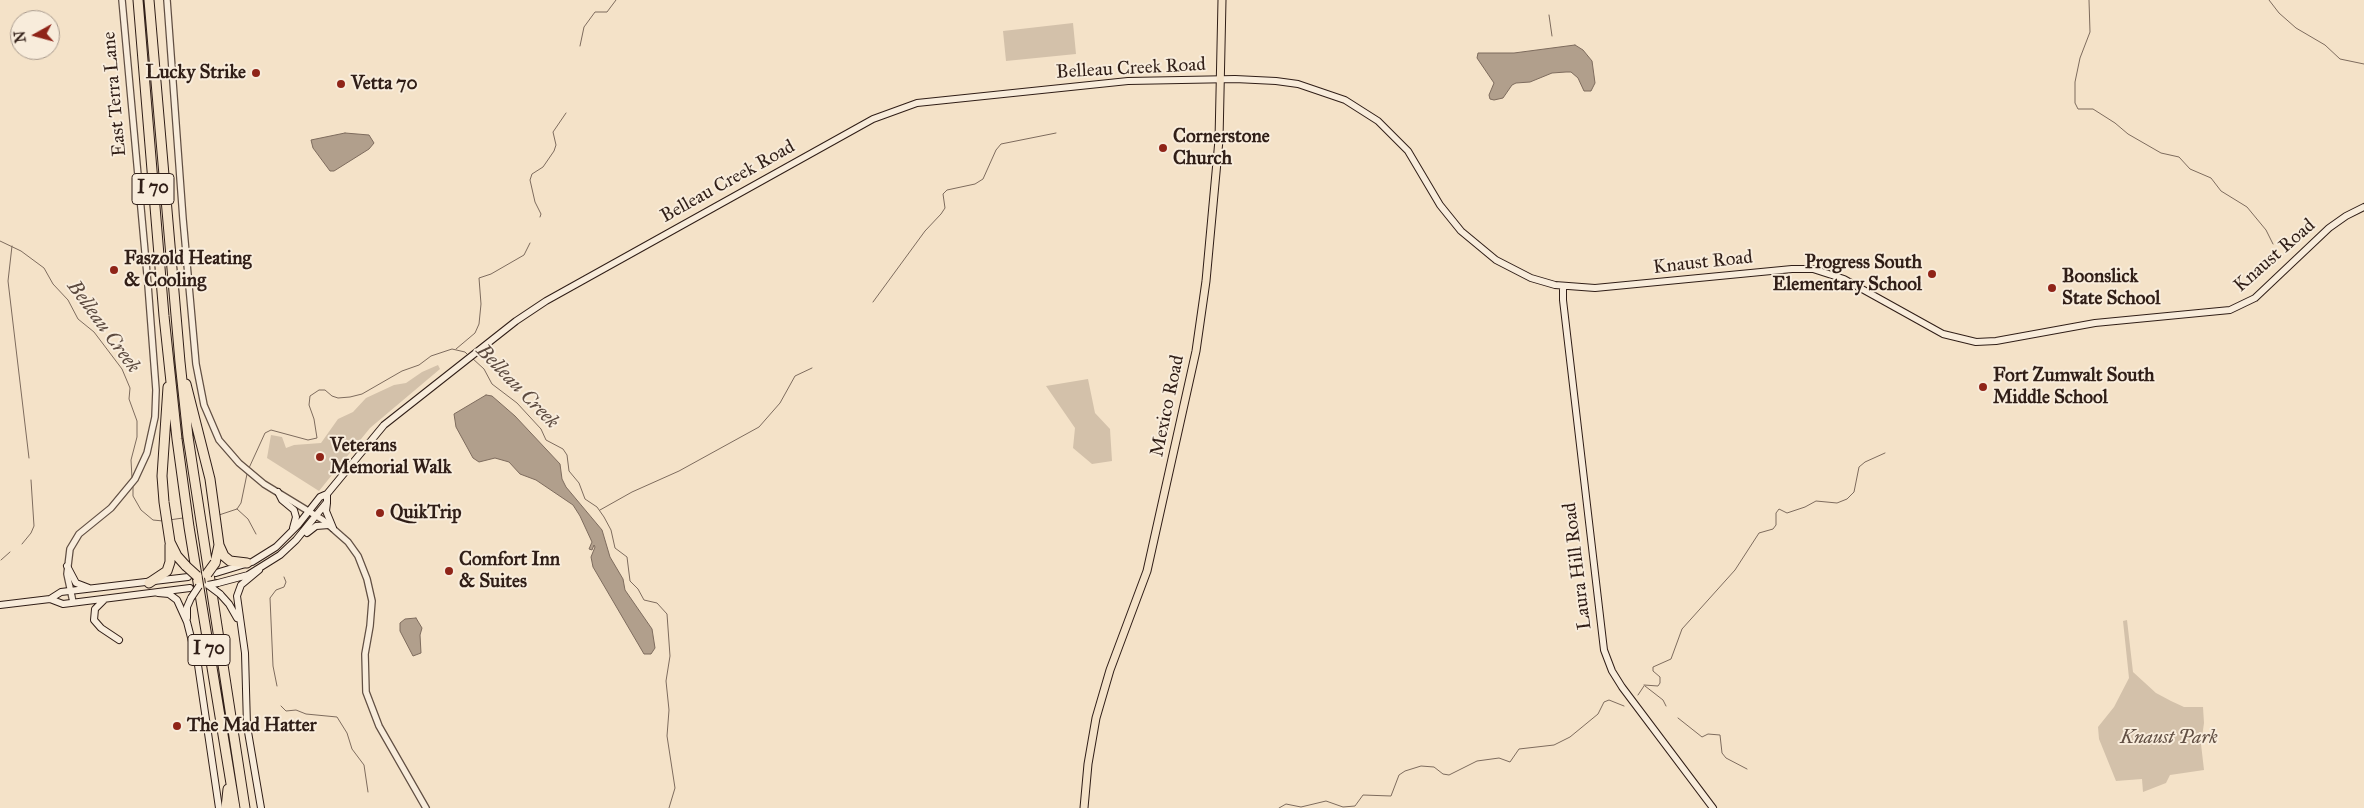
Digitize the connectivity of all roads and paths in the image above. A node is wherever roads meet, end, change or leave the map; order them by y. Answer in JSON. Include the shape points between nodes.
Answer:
{"nodes":[{"id":1,"x":122,"y":0,"type":"edge"},
{"id":2,"x":138,"y":0,"type":"edge"},
{"id":3,"x":149,"y":0,"type":"edge"},
{"id":4,"x":167,"y":0,"type":"edge"},
{"id":5,"x":1222,"y":0,"type":"edge"},
{"id":6,"x":1221,"y":79,"type":"junction"},
{"id":7,"x":2364,"y":207,"type":"edge"},
{"id":8,"x":1563,"y":286,"type":"junction"},
{"id":9,"x":180,"y":362,"type":"junction"},
{"id":10,"x":170,"y":377,"type":"junction"},
{"id":11,"x":278,"y":492,"type":"junction"},
{"id":12,"x":327,"y":494,"type":"junction"},
{"id":13,"x":327,"y":502,"type":"junction"},
{"id":14,"x":309,"y":511,"type":"junction"},
{"id":15,"x":316,"y":515,"type":"junction"},
{"id":16,"x":331,"y":526,"type":"junction"},
{"id":17,"x":293,"y":530,"type":"junction"},
{"id":18,"x":170,"y":538,"type":"junction"},
{"id":19,"x":296,"y":540,"type":"junction"},
{"id":20,"x":219,"y":545,"type":"junction"},
{"id":21,"x":247,"y":563,"type":"junction"},
{"id":22,"x":67,"y":566,"type":"junction"},
{"id":23,"x":259,"y":570,"type":"junction"},
{"id":24,"x":201,"y":580,"type":"junction"},
{"id":25,"x":149,"y":583,"type":"junction"},
{"id":26,"x":93,"y":589,"type":"junction"},
{"id":27,"x":70,"y":592,"type":"junction"},
{"id":28,"x":158,"y":593,"type":"junction"},
{"id":29,"x":50,"y":599,"type":"junction"},
{"id":30,"x":105,"y":599,"type":"junction"},
{"id":31,"x":73,"y":602,"type":"junction"},
{"id":32,"x":0,"y":605,"type":"edge"},
{"id":33,"x":187,"y":622,"type":"junction"},
{"id":34,"x":240,"y":626,"type":"junction"},
{"id":35,"x":119,"y":640,"type":"dead end"},
{"id":36,"x":229,"y":774,"type":"junction"},
{"id":37,"x":245,"y":805,"type":"edge"},
{"id":38,"x":219,"y":808,"type":"edge"},
{"id":39,"x":226,"y":808,"type":"edge"},
{"id":40,"x":235,"y":808,"type":"edge"},
{"id":41,"x":261,"y":808,"type":"edge"},
{"id":42,"x":426,"y":808,"type":"edge"},
{"id":43,"x":1084,"y":808,"type":"edge"},
{"id":44,"x":1713,"y":808,"type":"edge"}],
"edges":[{"from":1,"to":22,"type":"street","name":"East Terra Lane","via":[[156,417],[147,453],[129,488],[76,538],[68,554]]},
{"from":2,"to":10,"type":"highway","number":"I 70"},
{"from":3,"to":9,"type":"highway","number":"I 70"},
{"from":4,"to":11,"type":"street","via":[[199,387],[219,440],[239,463]]},
{"from":5,"to":6,"type":"main road","name":"Mexico Road"},
{"from":6,"to":8,"type":"main road","name":"Knaust Road","via":[[1290,82],[1328,93],[1360,108],[1401,143],[1416,161],[1445,213],[1470,240],[1512,269]]},
{"from":6,"to":12,"type":"main road","name":"Belleau Creek Road","via":[[1128,81],[946,99],[897,108],[873,119],[546,301],[516,321],[384,425]]},
{"from":6,"to":43,"type":"main road","name":"Mexico Road","via":[[1217,165],[1196,352],[1149,564],[1096,718]]},
{"from":7,"to":8,"type":"main road","name":"Knaust Road","via":[[2329,228],[2261,292],[2235,308],[2095,323],[1990,341],[1968,341],[1943,334],[1844,279],[1813,269],[1603,288]]},
{"from":8,"to":44,"type":"main road","name":"Laura Hill Road","via":[[1604,650],[1622,687]]},
{"from":9,"to":20,"type":"highway","via":[[213,498]]},
{"from":9,"to":37,"type":"highway","number":"I 70","via":[[197,506]]},
{"from":10,"to":18,"type":"highway","via":[[163,459],[164,502]]},
{"from":10,"to":36,"type":"highway","number":"I 70","via":[[186,508]]},
{"from":11,"to":14,"type":"street"},
{"from":11,"to":17,"type":"main road","via":[[294,510]]},
{"from":12,"to":13,"type":"main road"},
{"from":12,"to":14,"type":"main road","name":"Belleau Creek Road","via":[[320,497]]},
{"from":13,"to":15,"type":"main road"},
{"from":13,"to":16,"type":"main road","via":[[326,512]]},
{"from":14,"to":15,"type":"street"},
{"from":14,"to":17,"type":"main road","name":"Belleau Creek Road"},
{"from":15,"to":16,"type":"street"},
{"from":15,"to":19,"type":"main road"},
{"from":16,"to":19,"type":"main road","via":[[313,527]]},
{"from":16,"to":42,"type":"street","via":[[353,548],[370,586],[372,609],[364,669],[372,710]]},
{"from":17,"to":21,"type":"main road","name":"Belleau Creek Road","via":[[276,547]]},
{"from":18,"to":24,"type":"highway","bridge":true,"via":[[177,556]]},
{"from":18,"to":25,"type":"highway","via":[[167,571]]},
{"from":19,"to":23,"type":"main road"},
{"from":20,"to":21,"type":"highway","via":[[230,561]]},
{"from":20,"to":24,"type":"highway","bridge":true,"via":[[215,563]]},
{"from":21,"to":24,"type":"main road","name":"Belleau Creek Road"},
{"from":22,"to":26,"type":"main road","via":[[76,583]]},
{"from":22,"to":27,"type":"street","name":"East Terra Lane"},
{"from":23,"to":24,"type":"main road","bridge":true,"via":[[218,583]]},
{"from":23,"to":34,"type":"main road","via":[[244,582],[238,592]]},
{"from":24,"to":25,"type":"main road"},
{"from":24,"to":28,"type":"main road"},
{"from":24,"to":33,"type":"main road","bridge":true,"via":[[191,598]]},
{"from":24,"to":34,"type":"main road","bridge":true,"via":[[229,604]]},
{"from":25,"to":26,"type":"main road"},
{"from":26,"to":27,"type":"main road"},
{"from":27,"to":29,"type":"main road","via":[[61,592]]},
{"from":27,"to":31,"type":"street","name":"East Terra Lane"},
{"from":28,"to":30,"type":"main road"},
{"from":28,"to":33,"type":"main road","via":[[168,594],[177,600]]},
{"from":29,"to":31,"type":"main road","via":[[63,604]]},
{"from":29,"to":32,"type":"main road"},
{"from":30,"to":31,"type":"main road"},
{"from":30,"to":35,"type":"main road","via":[[95,609],[94,620]]},
{"from":33,"to":38,"type":"main road","via":[[198,665]]},
{"from":34,"to":41,"type":"main road","via":[[245,653],[247,726]]},
{"from":36,"to":39,"type":"highway"},
{"from":36,"to":40,"type":"highway","number":"I 70"}]}
